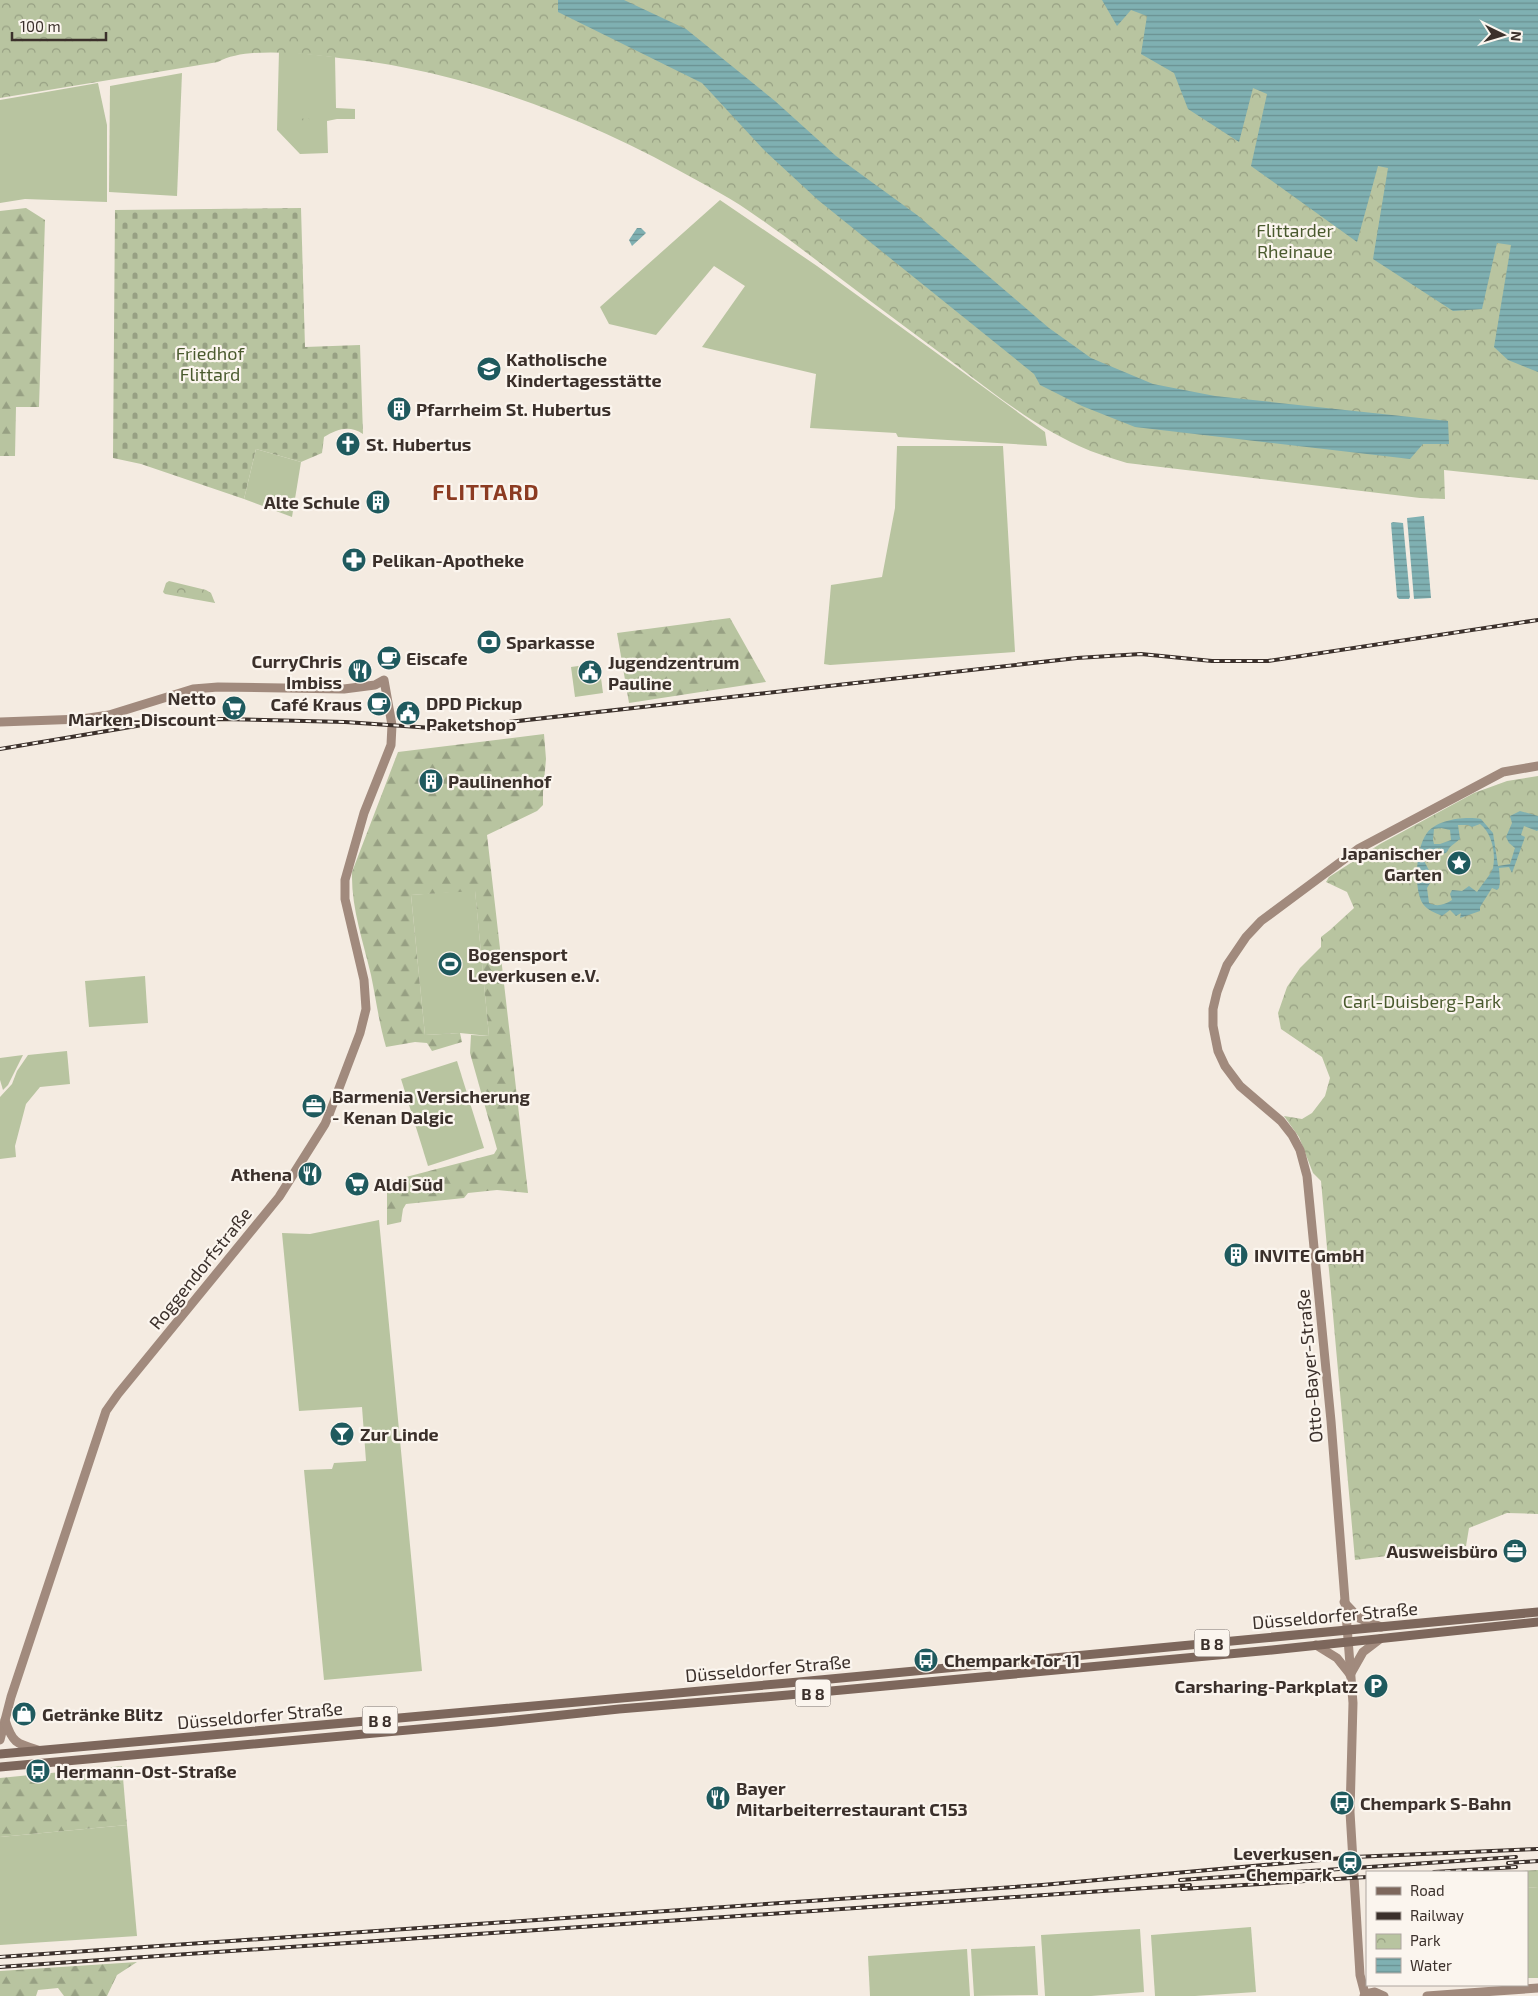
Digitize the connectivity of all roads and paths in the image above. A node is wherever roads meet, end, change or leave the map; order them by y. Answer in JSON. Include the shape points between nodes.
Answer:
{"nodes":[{"id":1,"x":0,"y":722,"type":"edge"},
{"id":2,"x":1538,"y":766,"type":"edge"},
{"id":3,"x":1538,"y":772,"type":"edge"},
{"id":4,"x":1484,"y":781,"type":"junction"},
{"id":5,"x":1344,"y":1602,"type":"junction"},
{"id":6,"x":1538,"y":1612,"type":"edge"},
{"id":7,"x":1538,"y":1622,"type":"edge"},
{"id":8,"x":1380,"y":1627,"type":"junction"},
{"id":9,"x":1346,"y":1630,"type":"junction"},
{"id":10,"x":1380,"y":1639,"type":"junction"},
{"id":11,"x":1347,"y":1642,"type":"junction"},
{"id":12,"x":1316,"y":1645,"type":"junction"},
{"id":13,"x":972,"y":1664,"type":"junction"},
{"id":14,"x":1350,"y":1675,"type":"junction"},
{"id":15,"x":973,"y":1677,"type":"junction"},
{"id":16,"x":642,"y":1696,"type":"junction"},
{"id":17,"x":644,"y":1708,"type":"junction"},
{"id":18,"x":5,"y":1719,"type":"junction"},
{"id":19,"x":0,"y":1740,"type":"edge"},
{"id":20,"x":39,"y":1751,"type":"junction"},
{"id":21,"x":0,"y":1754,"type":"edge"},
{"id":22,"x":0,"y":1767,"type":"edge"},
{"id":23,"x":1538,"y":1988,"type":"edge"},
{"id":24,"x":1365,"y":1995,"type":"edge"},
{"id":25,"x":1384,"y":1996,"type":"edge"},
{"id":26,"x":1427,"y":1996,"type":"edge"}],
"edges":[{"from":1,"to":18,"type":"street","name":"Roggendorfstraße","via":[[109,715],[193,689],[344,689],[374,685],[384,680],[392,726],[391,745],[364,813],[345,880],[345,899],[366,998],[364,1021],[351,1061],[325,1124],[279,1197],[106,1411]]},
{"from":2,"to":4,"type":"street","name":"Otto-Bayer-Straße","via":[[1503,772]]},
{"from":3,"to":4,"type":"street"},
{"from":4,"to":5,"type":"street","name":"Otto-Bayer-Straße","via":[[1358,849],[1270,914],[1253,929],[1233,955],[1214,1000],[1214,1034],[1225,1066],[1240,1086],[1287,1127],[1306,1167]]},
{"from":5,"to":8,"type":"street","via":[[1359,1618]]},
{"from":5,"to":9,"type":"street","name":"Otto-Bayer-Straße"},
{"from":6,"to":8,"type":"main road","name":"Düsseldorfer Straße","number":"B 8"},
{"from":7,"to":10,"type":"main road","name":"Düsseldorfer Straße","number":"B 8"},
{"from":8,"to":9,"type":"main road","name":"Düsseldorfer Straße","number":"B 8"},
{"from":9,"to":11,"type":"street","name":"Otto-Bayer-Straße"},
{"from":9,"to":13,"type":"main road","name":"Düsseldorfer Straße","number":"B 8"},
{"from":10,"to":11,"type":"main road","name":"Düsseldorfer Straße","number":"B 8"},
{"from":10,"to":14,"type":"street","via":[[1363,1652]]},
{"from":11,"to":12,"type":"main road","name":"Düsseldorfer Straße","number":"B 8"},
{"from":11,"to":14,"type":"street","name":"Otto-Bayer-Straße"},
{"from":12,"to":14,"type":"street","via":[[1337,1658]]},
{"from":12,"to":15,"type":"main road","name":"Düsseldorfer Straße","number":"B 8"},
{"from":13,"to":15,"type":"main road"},
{"from":13,"to":16,"type":"main road","name":"Düsseldorfer Straße","number":"B 8"},
{"from":14,"to":24,"type":"street","name":"Otto-Bayer-Straße","via":[[1354,1727],[1350,1820],[1360,1975]]},
{"from":15,"to":17,"type":"main road","name":"Düsseldorfer Straße","number":"B 8"},
{"from":16,"to":17,"type":"main road"},
{"from":16,"to":20,"type":"main road","name":"Düsseldorfer Straße","number":"B 8"},
{"from":17,"to":22,"type":"main road","name":"Düsseldorfer Straße","number":"B 8"},
{"from":18,"to":19,"type":"street","name":"Roggendorfstraße"},
{"from":18,"to":20,"type":"street","via":[[14,1742]]},
{"from":20,"to":21,"type":"main road","name":"Düsseldorfer Straße","number":"B 8"},
{"from":23,"to":26,"type":"street"},
{"from":24,"to":25,"type":"street","via":[[1375,1992]]}]}
